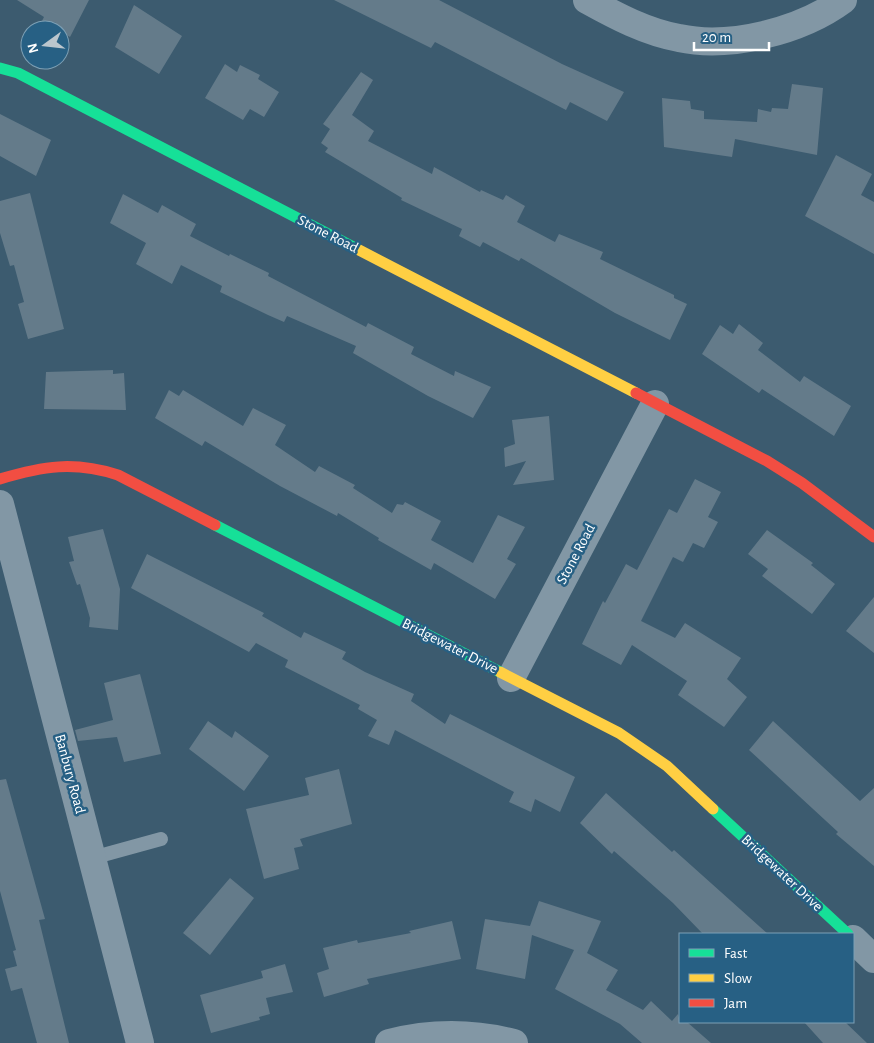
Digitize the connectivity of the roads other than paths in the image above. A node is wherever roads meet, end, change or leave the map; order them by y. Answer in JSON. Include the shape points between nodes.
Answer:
{"nodes":[{"id":1,"x":587,"y":0,"type":"edge"},
{"id":2,"x":843,"y":0,"type":"edge"},
{"id":3,"x":0,"y":68,"type":"edge"},
{"id":4,"x":655,"y":404,"type":"junction"},
{"id":5,"x":0,"y":479,"type":"edge"},
{"id":6,"x":0,"y":504,"type":"edge"},
{"id":7,"x":874,"y":537,"type":"edge"},
{"id":8,"x":511,"y":678,"type":"junction"},
{"id":9,"x":161,"y":839,"type":"dead end"},
{"id":10,"x":92,"y":858,"type":"junction"},
{"id":11,"x":847,"y":933,"type":"edge"},
{"id":12,"x":854,"y":940,"type":"edge"},
{"id":13,"x":874,"y":959,"type":"edge"},
{"id":14,"x":140,"y":1043,"type":"edge"},
{"id":15,"x":389,"y":1043,"type":"edge"},
{"id":16,"x":514,"y":1043,"type":"edge"}],
"edges":[{"from":1,"to":2,"type":"street","via":[[628,23],[680,39],[734,41],[784,30],[829,10]]},
{"from":3,"to":4,"type":"street","name":"Stone Road","via":[[18,73]]},
{"from":4,"to":7,"type":"street","name":"Stone Road","via":[[767,461]]},
{"from":4,"to":8,"type":"street","name":"Stone Road"},
{"from":5,"to":8,"type":"street","name":"Bridgewater Drive","via":[[52,465],[98,467]]},
{"from":6,"to":10,"type":"street","name":"Banbury Road"},
{"from":8,"to":11,"type":"street","name":"Bridgewater Drive","via":[[645,749]]},
{"from":9,"to":10,"type":"lane"},
{"from":10,"to":14,"type":"street","name":"Banbury Road"},
{"from":12,"to":13,"type":"street"},
{"from":15,"to":16,"type":"street","via":[[426,1035],[460,1033]]}]}
